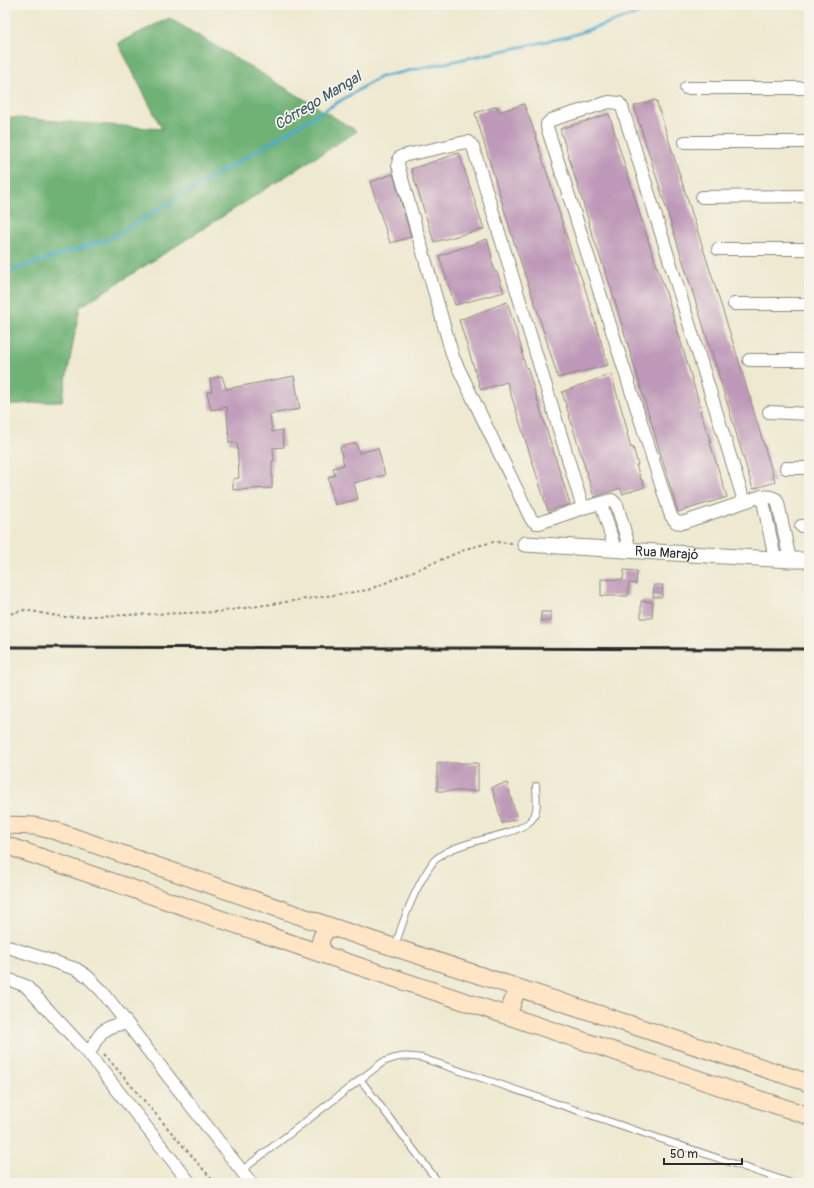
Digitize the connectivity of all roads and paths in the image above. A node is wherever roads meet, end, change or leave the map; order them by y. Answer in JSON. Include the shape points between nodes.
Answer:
{"nodes":[{"id":1,"x":686,"y":88,"type":"dead end"},
{"id":2,"x":809,"y":88,"type":"edge"},
{"id":3,"x":685,"y":142,"type":"dead end"},
{"id":4,"x":809,"y":142,"type":"edge"},
{"id":5,"x":809,"y":196,"type":"edge"},
{"id":6,"x":702,"y":197,"type":"dead end"},
{"id":7,"x":718,"y":249,"type":"dead end"},
{"id":8,"x":809,"y":249,"type":"edge"},
{"id":9,"x":734,"y":304,"type":"dead end"},
{"id":10,"x":809,"y":304,"type":"edge"},
{"id":11,"x":749,"y":360,"type":"dead end"},
{"id":12,"x":809,"y":360,"type":"edge"},
{"id":13,"x":769,"y":412,"type":"dead end"},
{"id":14,"x":809,"y":414,"type":"edge"},
{"id":15,"x":786,"y":468,"type":"dead end"},
{"id":16,"x":809,"y":468,"type":"edge"},
{"id":17,"x":762,"y":496,"type":"junction"},
{"id":18,"x":744,"y":501,"type":"junction"},
{"id":19,"x":601,"y":503,"type":"junction"},
{"id":20,"x":583,"y":508,"type":"junction"},
{"id":21,"x":520,"y":543,"type":"joint"},
{"id":22,"x":615,"y":549,"type":"junction"},
{"id":23,"x":630,"y":550,"type":"junction"},
{"id":24,"x":775,"y":560,"type":"junction"},
{"id":25,"x":790,"y":560,"type":"junction"},
{"id":26,"x":809,"y":560,"type":"edge"},
{"id":27,"x":5,"y":615,"type":"edge"},
{"id":28,"x":536,"y":786,"type":"dead end"},
{"id":29,"x":5,"y":825,"type":"edge"},
{"id":30,"x":5,"y":845,"type":"edge"},
{"id":31,"x":332,"y":927,"type":"junction"},
{"id":32,"x":5,"y":946,"type":"edge"},
{"id":33,"x":395,"y":948,"type":"junction"},
{"id":34,"x":325,"y":955,"type":"junction"},
{"id":35,"x":5,"y":978,"type":"edge"},
{"id":36,"x":517,"y":988,"type":"junction"},
{"id":37,"x":508,"y":1016,"type":"junction"},
{"id":38,"x":127,"y":1024,"type":"junction"},
{"id":39,"x":89,"y":1054,"type":"junction"},
{"id":40,"x":360,"y":1079,"type":"junction"},
{"id":41,"x":809,"y":1083,"type":"edge"},
{"id":42,"x":809,"y":1116,"type":"edge"},
{"id":43,"x":241,"y":1171,"type":"junction"},
{"id":44,"x":772,"y":1177,"type":"junction"},
{"id":45,"x":190,"y":1183,"type":"edge"},
{"id":46,"x":251,"y":1183,"type":"edge"},
{"id":47,"x":439,"y":1183,"type":"edge"},
{"id":48,"x":769,"y":1183,"type":"edge"},
{"id":49,"x":791,"y":1183,"type":"edge"}],
"edges":[{"from":1,"to":2,"type":"street"},
{"from":3,"to":4,"type":"street"},
{"from":5,"to":6,"type":"street"},
{"from":7,"to":8,"type":"street"},
{"from":9,"to":10,"type":"street"},
{"from":11,"to":12,"type":"street"},
{"from":13,"to":14,"type":"street"},
{"from":15,"to":16,"type":"street"},
{"from":17,"to":18,"type":"street"},
{"from":17,"to":24,"type":"street"},
{"from":17,"to":25,"type":"street","via":[[776,499],[778,503]]},
{"from":18,"to":18,"type":"street","via":[[622,107],[619,103],[609,102],[551,120],[547,128],[671,516],[676,522],[682,523]]},
{"from":19,"to":20,"type":"street"},
{"from":19,"to":22,"type":"street"},
{"from":19,"to":23,"type":"street","via":[[612,500],[615,502]]},
{"from":20,"to":20,"type":"street","via":[[539,523],[531,519],[453,357],[398,165],[397,161],[402,156],[466,142],[473,147]]},
{"from":21,"to":22,"type":"street","name":"Rua Marajó"},
{"from":21,"to":27,"type":"path","via":[[493,542],[469,548],[368,590],[217,612],[63,617],[24,610]]},
{"from":22,"to":23,"type":"street","name":"Rua Marajó"},
{"from":23,"to":24,"type":"street","name":"Rua Marajó"},
{"from":24,"to":25,"type":"street","name":"Rua Marajó"},
{"from":25,"to":26,"type":"street","name":"Rua Marajó"},
{"from":28,"to":33,"type":"lane","via":[[536,809],[534,818],[528,824],[513,831],[459,846],[435,860],[405,913]]},
{"from":29,"to":31,"type":"main road","via":[[34,826],[56,832]]},
{"from":30,"to":34,"type":"main road"},
{"from":31,"to":33,"type":"main road"},
{"from":31,"to":34,"type":"main road","via":[[321,937],[320,946]]},
{"from":32,"to":38,"type":"street","via":[[76,969],[87,976]]},
{"from":33,"to":36,"type":"main road"},
{"from":34,"to":37,"type":"main road"},
{"from":35,"to":39,"type":"street","via":[[26,986]]},
{"from":36,"to":37,"type":"main road"},
{"from":36,"to":41,"type":"main road"},
{"from":37,"to":42,"type":"main road"},
{"from":38,"to":39,"type":"street","via":[[115,1024],[100,1034]]},
{"from":38,"to":43,"type":"street"},
{"from":39,"to":45,"type":"street"},
{"from":40,"to":43,"type":"lane"},
{"from":40,"to":44,"type":"lane","via":[[383,1062],[398,1056],[422,1058]]},
{"from":40,"to":47,"type":"lane"},
{"from":43,"to":46,"type":"street"},
{"from":44,"to":48,"type":"lane"},
{"from":44,"to":49,"type":"lane"}]}
